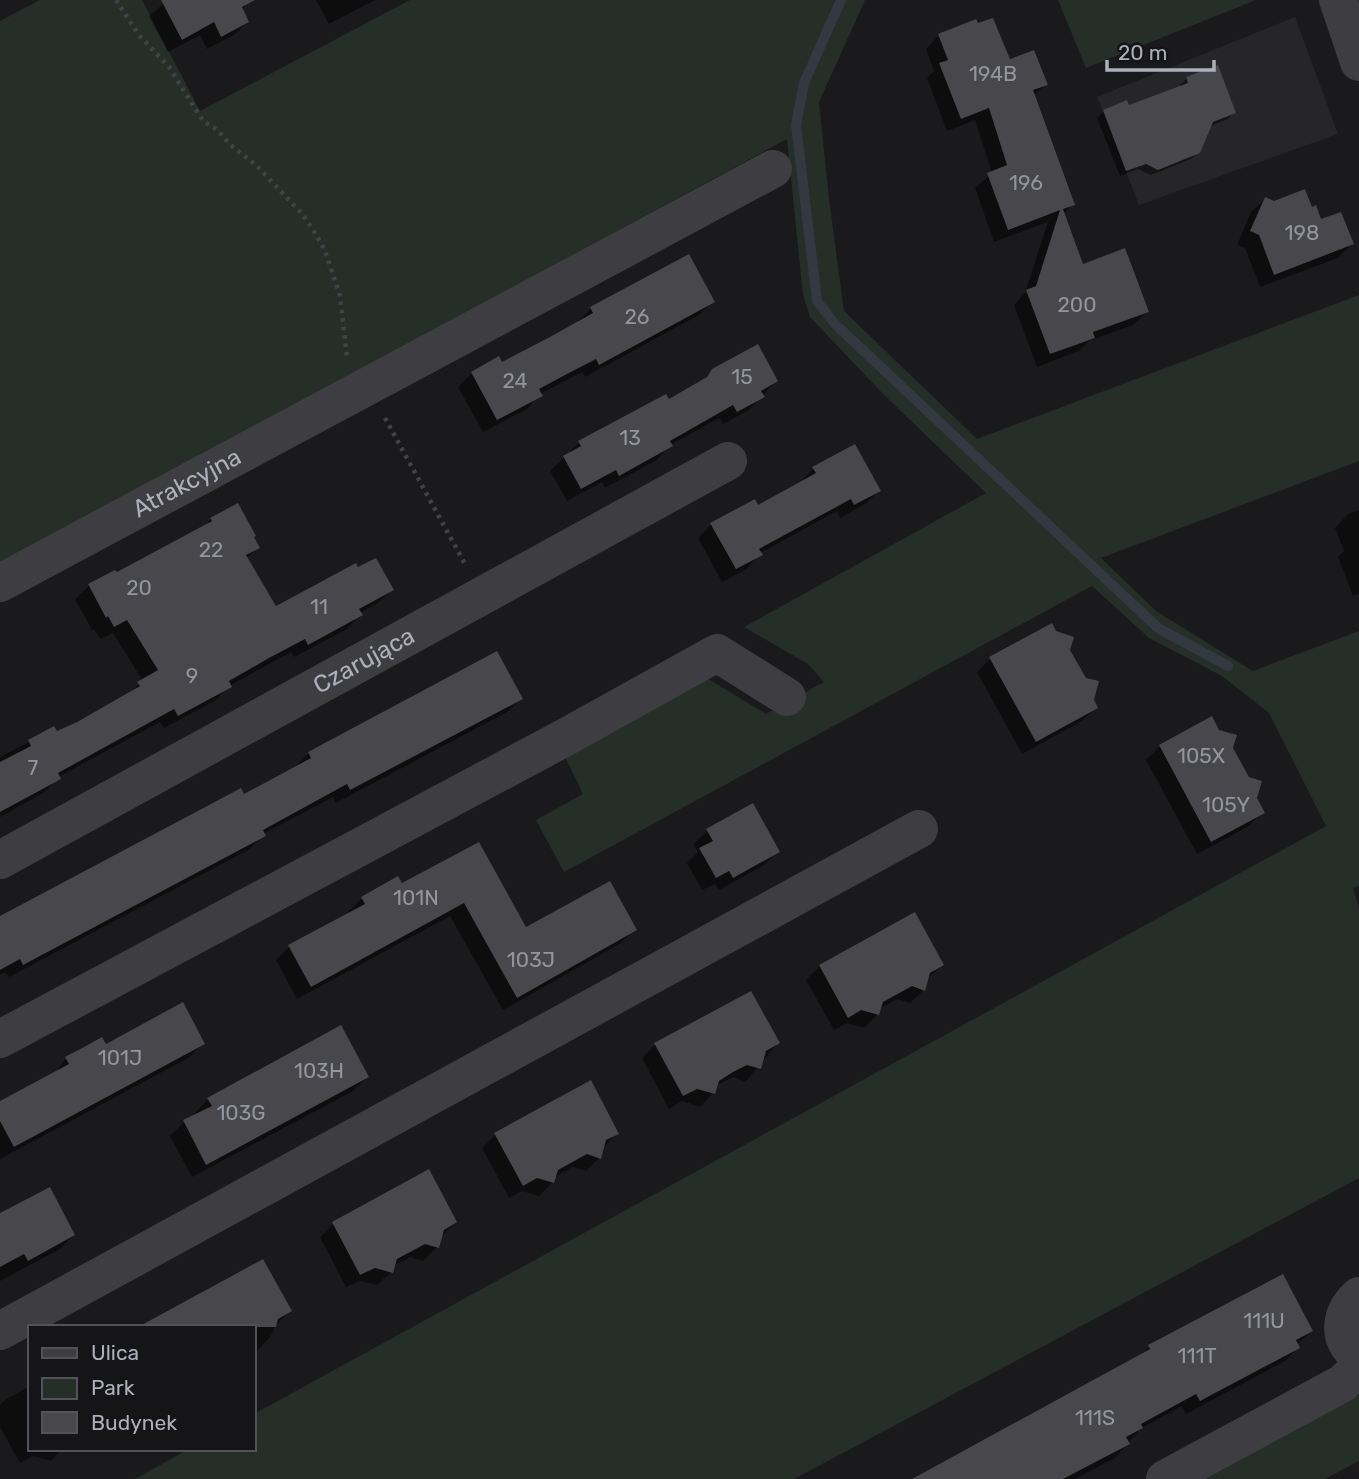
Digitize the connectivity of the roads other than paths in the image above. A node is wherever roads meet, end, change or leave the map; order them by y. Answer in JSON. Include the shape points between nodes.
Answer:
{"nodes":[{"id":1,"x":1346,"y":5,"type":"edge"},
{"id":2,"x":1359,"y":62,"type":"edge"},
{"id":3,"x":773,"y":169,"type":"dead end"},
{"id":4,"x":729,"y":461,"type":"dead end"},
{"id":5,"x":0,"y":583,"type":"edge"},
{"id":6,"x":787,"y":697,"type":"dead end"},
{"id":7,"x":919,"y":829,"type":"dead end"},
{"id":8,"x":0,"y":860,"type":"edge"},
{"id":9,"x":0,"y":1039,"type":"edge"},
{"id":10,"x":1359,"y":1296,"type":"edge"},
{"id":11,"x":0,"y":1331,"type":"edge"},
{"id":12,"x":1359,"y":1356,"type":"edge"},
{"id":13,"x":1359,"y":1367,"type":"edge"},
{"id":14,"x":1165,"y":1479,"type":"edge"}],
"edges":[{"from":1,"to":2,"type":"street"},
{"from":3,"to":5,"type":"street","name":"Atrakcyjna"},
{"from":4,"to":8,"type":"street","name":"Czarująca"},
{"from":6,"to":9,"type":"street","via":[[718,653]]},
{"from":7,"to":11,"type":"street"},
{"from":10,"to":12,"type":"street","via":[[1343,1318],[1347,1344]]},
{"from":13,"to":14,"type":"street","via":[[1343,1383]]}]}
